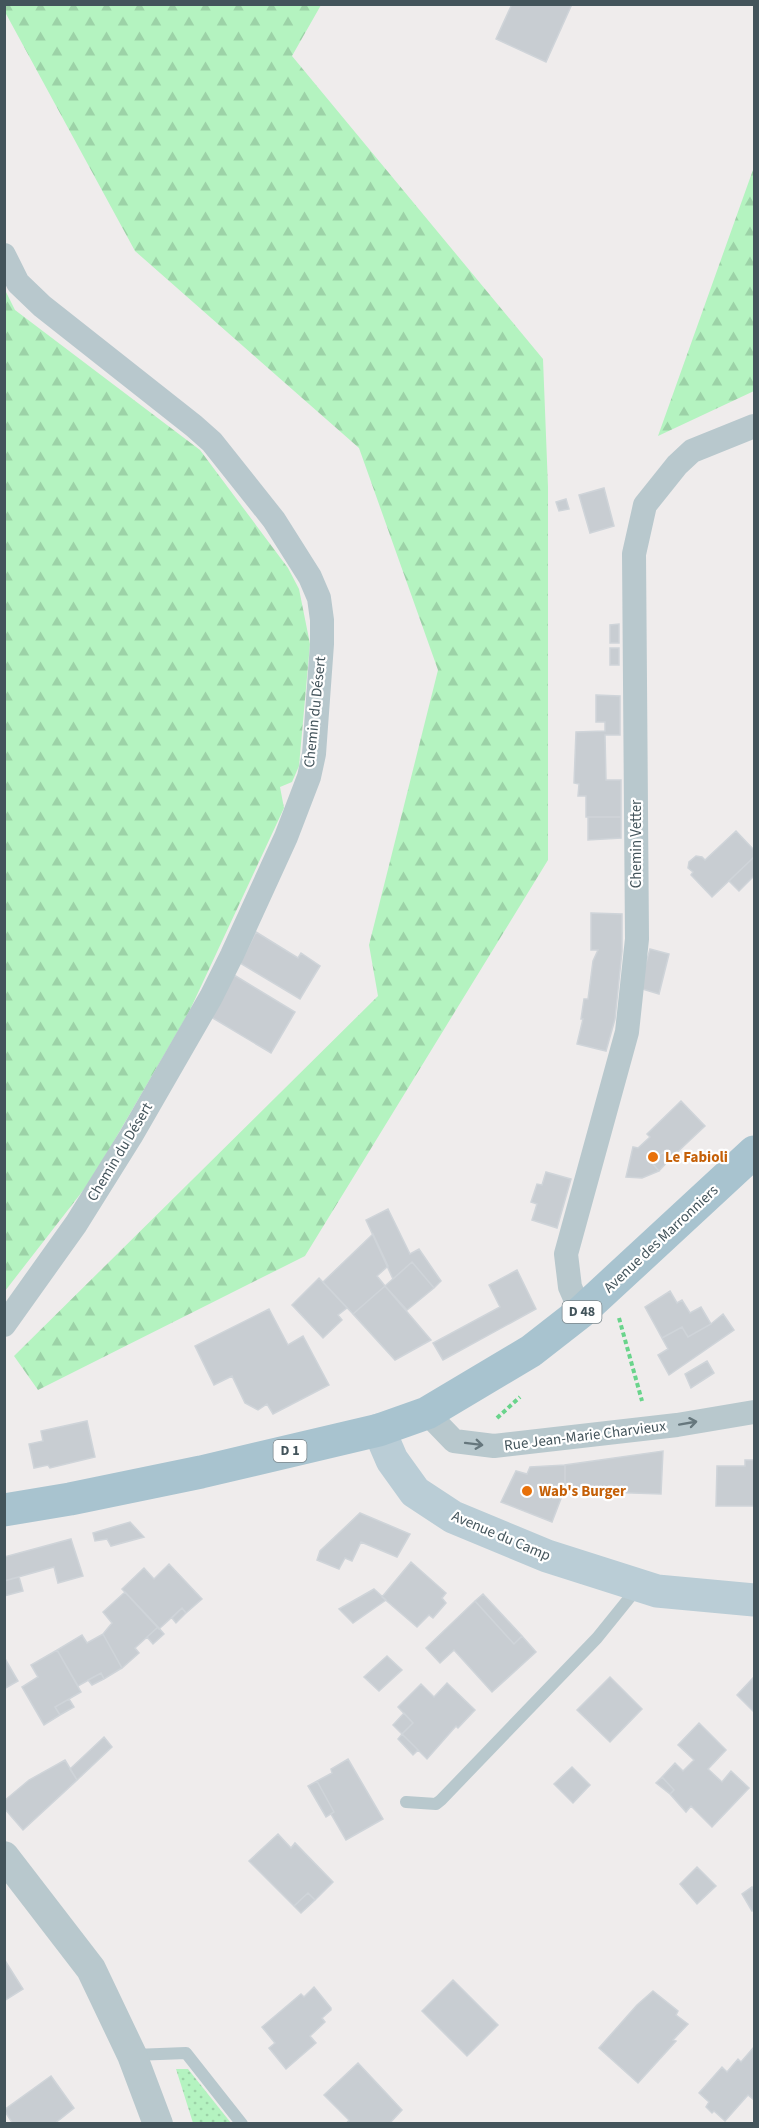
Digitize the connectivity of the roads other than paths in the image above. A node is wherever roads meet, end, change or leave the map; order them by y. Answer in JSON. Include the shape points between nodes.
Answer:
{"nodes":[{"id":1,"x":4,"y":255,"type":"edge"},
{"id":2,"x":754,"y":426,"type":"edge"},
{"id":3,"x":754,"y":1152,"type":"edge"},
{"id":4,"x":595,"y":1317,"type":"junction"},
{"id":5,"x":4,"y":1325,"type":"edge"},
{"id":6,"x":754,"y":1412,"type":"edge"},
{"id":7,"x":428,"y":1413,"type":"junction"},
{"id":8,"x":379,"y":1430,"type":"junction"},
{"id":9,"x":4,"y":1510,"type":"edge"},
{"id":10,"x":639,"y":1585,"type":"junction"},
{"id":11,"x":754,"y":1600,"type":"edge"},
{"id":12,"x":406,"y":1802,"type":"dead end"},
{"id":13,"x":4,"y":1856,"type":"edge"},
{"id":14,"x":132,"y":2055,"type":"junction"},
{"id":15,"x":158,"y":2124,"type":"edge"},
{"id":16,"x":242,"y":2124,"type":"edge"}],
"edges":[{"from":1,"to":5,"type":"street","name":"Chemin du Désert","via":[[18,283],[42,306],[212,442],[274,520],[310,577],[319,598],[322,644],[309,777],[232,955],[131,1136],[76,1224]]},
{"from":2,"to":4,"type":"street","name":"Chemin Vetter","via":[[692,451],[677,465],[645,505],[634,554],[637,939],[627,1032],[566,1254],[570,1287]]},
{"from":3,"to":4,"type":"main road","name":"Avenue des Marronniers","number":"D 48"},
{"from":4,"to":7,"type":"main road","name":"Avenue des Marronniers","number":"D 48"},
{"from":7,"to":6,"type":"street","name":"Rue Jean-Marie Charvieux","one_way":true,"via":[[454,1441],[494,1446]]},
{"from":7,"to":8,"type":"main road","name":"Avenue des Marronniers","number":"D 48"},
{"from":8,"to":9,"type":"main road","number":"D 1","via":[[201,1472]]},
{"from":8,"to":10,"type":"main road","name":"Avenue du Camp","via":[[392,1460],[415,1492],[453,1517],[547,1556]]},
{"from":10,"to":11,"type":"main road","name":"Avenue du Camp","via":[[657,1591]]},
{"from":10,"to":12,"type":"lane","via":[[597,1638],[441,1800],[435,1804]]},
{"from":13,"to":14,"type":"street","via":[[91,1969]]},
{"from":14,"to":15,"type":"street"},
{"from":14,"to":16,"type":"lane","via":[[186,2053]]}]}
